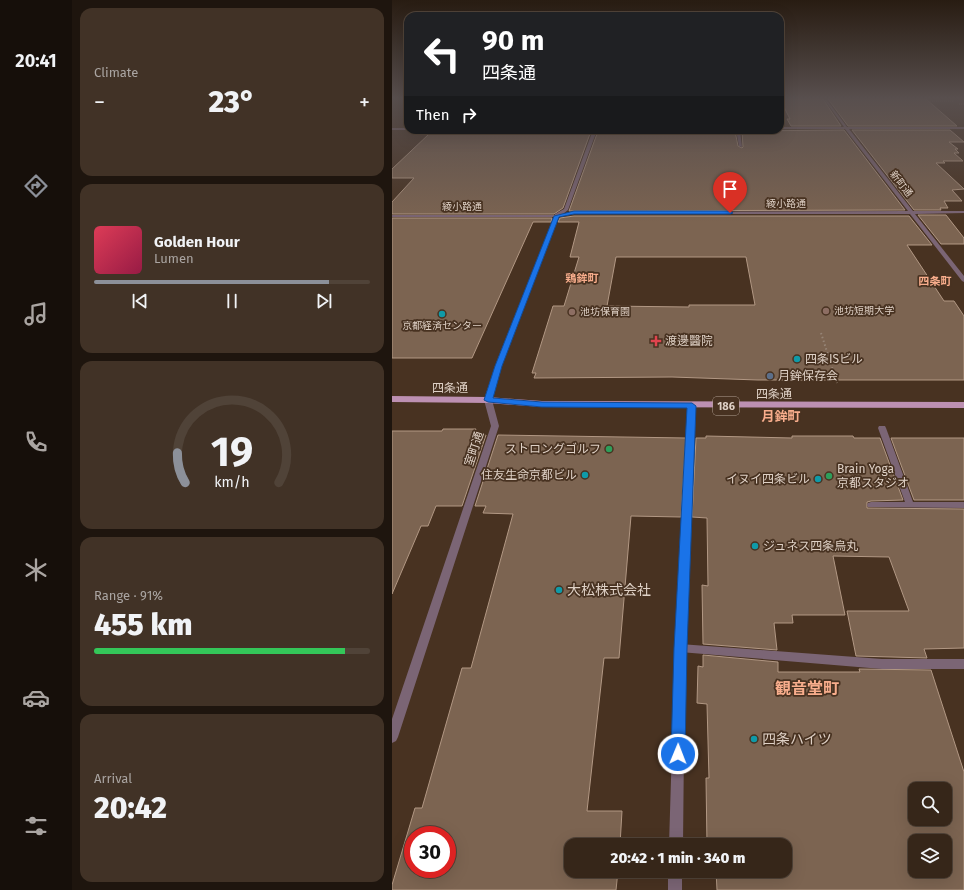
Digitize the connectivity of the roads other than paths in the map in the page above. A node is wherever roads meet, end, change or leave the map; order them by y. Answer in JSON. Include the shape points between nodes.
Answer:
{"nodes":[{"id":1,"x":591,"y":141,"type":"edge"},
{"id":2,"x":740,"y":141,"type":"edge"},
{"id":3,"x":856,"y":141,"type":"edge"},
{"id":4,"x":741,"y":146,"type":"dead end"},
{"id":5,"x":912,"y":212,"type":"junction"},
{"id":6,"x":964,"y":212,"type":"edge"},
{"id":7,"x":392,"y":216,"type":"edge"},
{"id":8,"x":557,"y":216,"type":"junction"},
{"id":9,"x":964,"y":280,"type":"edge"},
{"id":10,"x":392,"y":399,"type":"edge"},
{"id":11,"x":488,"y":400,"type":"junction"},
{"id":12,"x":964,"y":405,"type":"edge"},
{"id":13,"x":692,"y":406,"type":"junction"},
{"id":14,"x":882,"y":428,"type":"dead end"},
{"id":15,"x":871,"y":505,"type":"dead end"},
{"id":16,"x":910,"y":505,"type":"junction"},
{"id":17,"x":964,"y":505,"type":"edge"},
{"id":18,"x":680,"y":648,"type":"junction"},
{"id":19,"x":964,"y":664,"type":"edge"},
{"id":20,"x":392,"y":737,"type":"edge"},
{"id":21,"x":676,"y":838,"type":"edge"},
{"id":22,"x":675,"y":878,"type":"edge"},
{"id":23,"x":675,"y":890,"type":"edge"}],
"edges":[{"from":1,"to":8,"type":"street","via":[[566,210]]},
{"from":2,"to":4,"type":"street"},
{"from":3,"to":5,"type":"street","name":"新町通"},
{"from":5,"to":6,"type":"street","name":"綾小路通"},
{"from":5,"to":8,"type":"street","name":"綾小路通","via":[[574,213]]},
{"from":5,"to":9,"type":"street","name":"新町通"},
{"from":7,"to":8,"type":"street","name":"綾小路通"},
{"from":8,"to":11,"type":"street","via":[[498,366]]},
{"from":10,"to":11,"type":"main road","name":"四条通","number":"186"},
{"from":11,"to":13,"type":"main road","name":"四条通","number":"186","via":[[542,404]]},
{"from":11,"to":20,"type":"street","name":"室町通","via":[[495,426]]},
{"from":12,"to":13,"type":"main road","name":"四条通","number":"186"},
{"from":13,"to":18,"type":"street"},
{"from":14,"to":16,"type":"street"},
{"from":15,"to":16,"type":"street"},
{"from":16,"to":17,"type":"street"},
{"from":18,"to":19,"type":"street","via":[[882,664]]},
{"from":18,"to":21,"type":"street"},
{"from":22,"to":23,"type":"street"}]}
